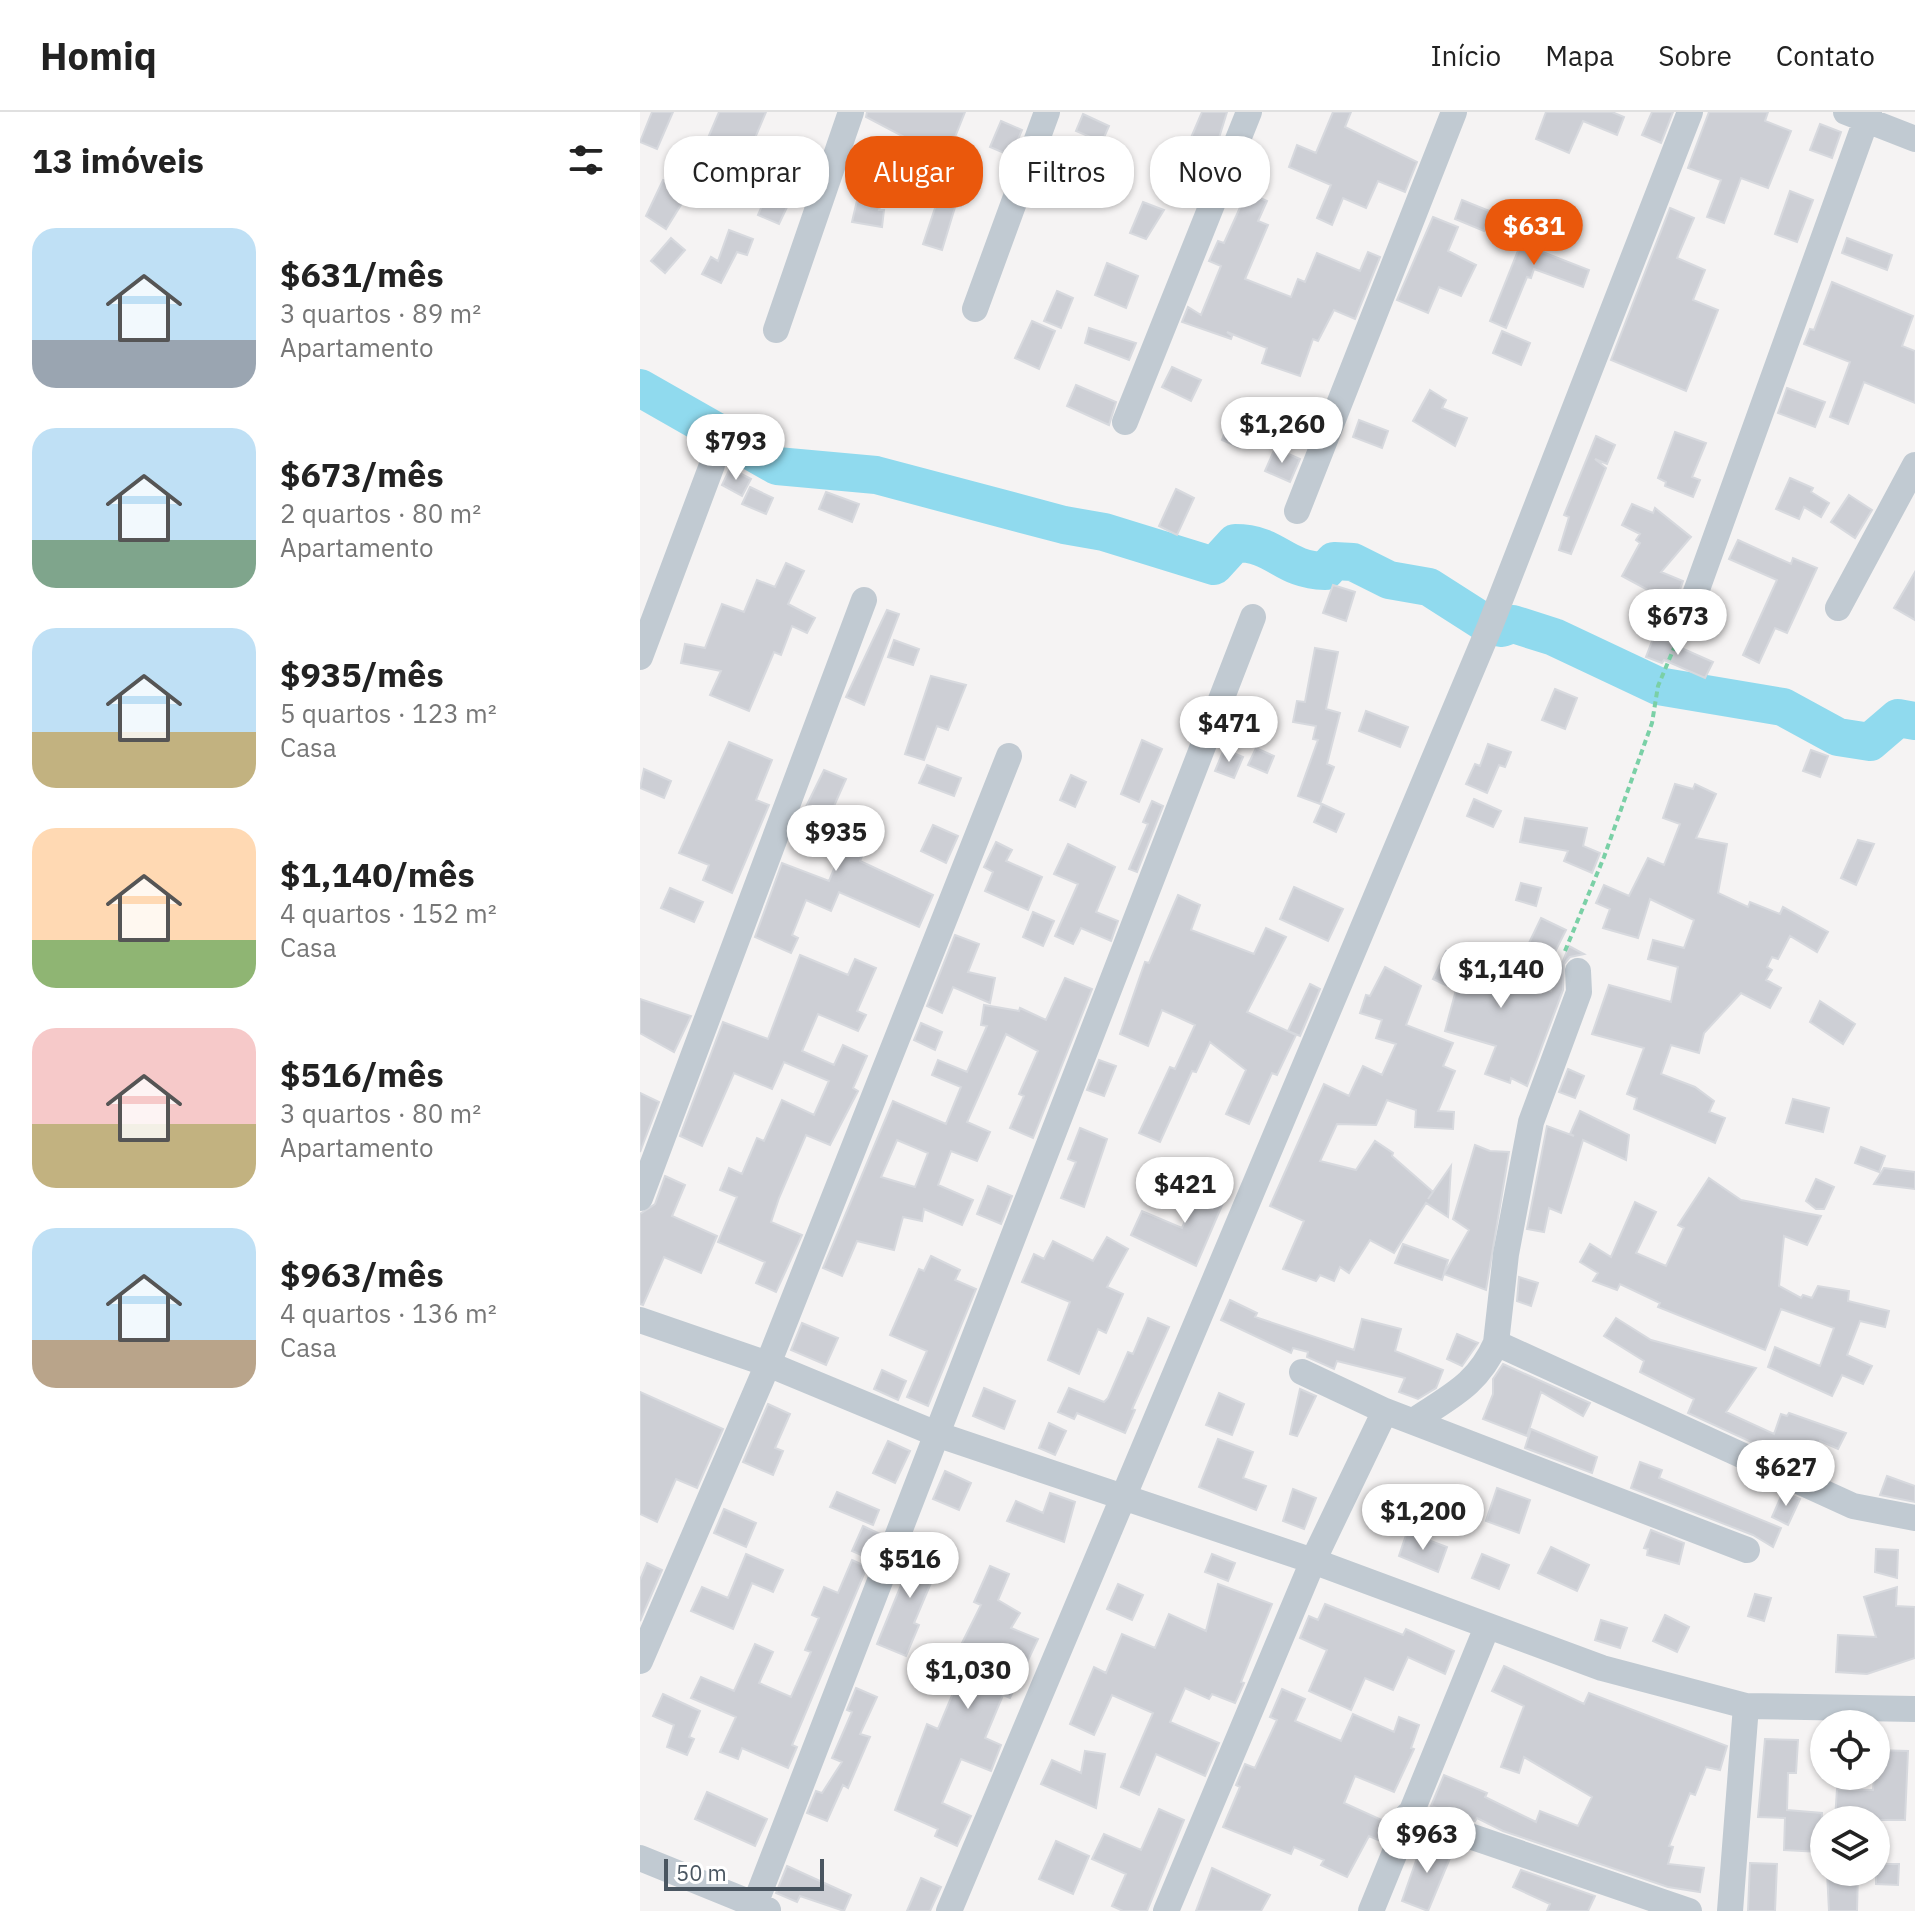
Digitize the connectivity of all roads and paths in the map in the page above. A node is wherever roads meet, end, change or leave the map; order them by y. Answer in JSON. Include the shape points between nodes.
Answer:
{"nodes":[{"id":1,"x":851,"y":112,"type":"edge"},
{"id":2,"x":1047,"y":112,"type":"edge"},
{"id":3,"x":1249,"y":112,"type":"edge"},
{"id":4,"x":1454,"y":112,"type":"edge"},
{"id":5,"x":1690,"y":112,"type":"edge"},
{"id":6,"x":1860,"y":114,"type":"edge"},
{"id":7,"x":1915,"y":139,"type":"edge"},
{"id":8,"x":975,"y":309,"type":"dead end"},
{"id":9,"x":776,"y":330,"type":"dead end"},
{"id":10,"x":1125,"y":422,"type":"dead end"},
{"id":11,"x":712,"y":465,"type":"dead end"},
{"id":12,"x":1915,"y":465,"type":"edge"},
{"id":13,"x":1297,"y":511,"type":"dead end"},
{"id":14,"x":864,"y":600,"type":"dead end"},
{"id":15,"x":1838,"y":608,"type":"dead end"},
{"id":16,"x":1253,"y":617,"type":"dead end"},
{"id":17,"x":1683,"y":628,"type":"joint"},
{"id":18,"x":640,"y":657,"type":"edge"},
{"id":19,"x":1009,"y":756,"type":"dead end"},
{"id":20,"x":1578,"y":971,"type":"joint"},
{"id":21,"x":640,"y":1198,"type":"edge"},
{"id":22,"x":640,"y":1320,"type":"edge"},
{"id":23,"x":1496,"y":1343,"type":"junction"},
{"id":24,"x":768,"y":1364,"type":"junction"},
{"id":25,"x":1302,"y":1372,"type":"dead end"},
{"id":26,"x":1385,"y":1411,"type":"junction"},
{"id":27,"x":1415,"y":1420,"type":"junction"},
{"id":28,"x":939,"y":1435,"type":"junction"},
{"id":29,"x":1123,"y":1497,"type":"junction"},
{"id":30,"x":1915,"y":1518,"type":"edge"},
{"id":31,"x":1747,"y":1550,"type":"dead end"},
{"id":32,"x":1313,"y":1561,"type":"junction"},
{"id":33,"x":1487,"y":1627,"type":"junction"},
{"id":34,"x":640,"y":1661,"type":"edge"},
{"id":35,"x":1746,"y":1706,"type":"junction"},
{"id":36,"x":1915,"y":1709,"type":"edge"},
{"id":37,"x":1408,"y":1815,"type":"junction"},
{"id":38,"x":640,"y":1858,"type":"edge"},
{"id":39,"x":763,"y":1908,"type":"edge"},
{"id":40,"x":949,"y":1911,"type":"edge"},
{"id":41,"x":1166,"y":1911,"type":"edge"},
{"id":42,"x":1371,"y":1911,"type":"edge"},
{"id":43,"x":1689,"y":1911,"type":"edge"},
{"id":44,"x":1730,"y":1911,"type":"edge"}],
"edges":[{"from":1,"to":9,"type":"street"},
{"from":2,"to":8,"type":"street"},
{"from":3,"to":10,"type":"street"},
{"from":4,"to":13,"type":"street"},
{"from":5,"to":29,"type":"street","via":[[1490,626]]},
{"from":6,"to":7,"type":"street"},
{"from":6,"to":17,"type":"street"},
{"from":11,"to":18,"type":"street"},
{"from":12,"to":15,"type":"street"},
{"from":14,"to":21,"type":"street"},
{"from":16,"to":28,"type":"street"},
{"from":17,"to":20,"type":"path","via":[[1658,686],[1652,723],[1604,857],[1565,951],[1565,961]]},
{"from":19,"to":24,"type":"street"},
{"from":20,"to":23,"type":"street","via":[[1579,992],[1531,1122],[1506,1254]]},
{"from":22,"to":24,"type":"street"},
{"from":23,"to":27,"type":"street","via":[[1486,1367],[1472,1382]]},
{"from":23,"to":30,"type":"street","via":[[1853,1506]]},
{"from":24,"to":28,"type":"street"},
{"from":24,"to":34,"type":"street"},
{"from":25,"to":26,"type":"street"},
{"from":26,"to":27,"type":"street"},
{"from":26,"to":32,"type":"street"},
{"from":27,"to":31,"type":"street"},
{"from":28,"to":29,"type":"street"},
{"from":28,"to":39,"type":"street"},
{"from":29,"to":32,"type":"street"},
{"from":29,"to":40,"type":"street"},
{"from":32,"to":33,"type":"street"},
{"from":32,"to":41,"type":"street"},
{"from":33,"to":35,"type":"street","via":[[1602,1668]]},
{"from":33,"to":37,"type":"street"},
{"from":35,"to":36,"type":"street"},
{"from":35,"to":44,"type":"street"},
{"from":37,"to":42,"type":"street"},
{"from":37,"to":43,"type":"street"},
{"from":38,"to":39,"type":"street"}]}
